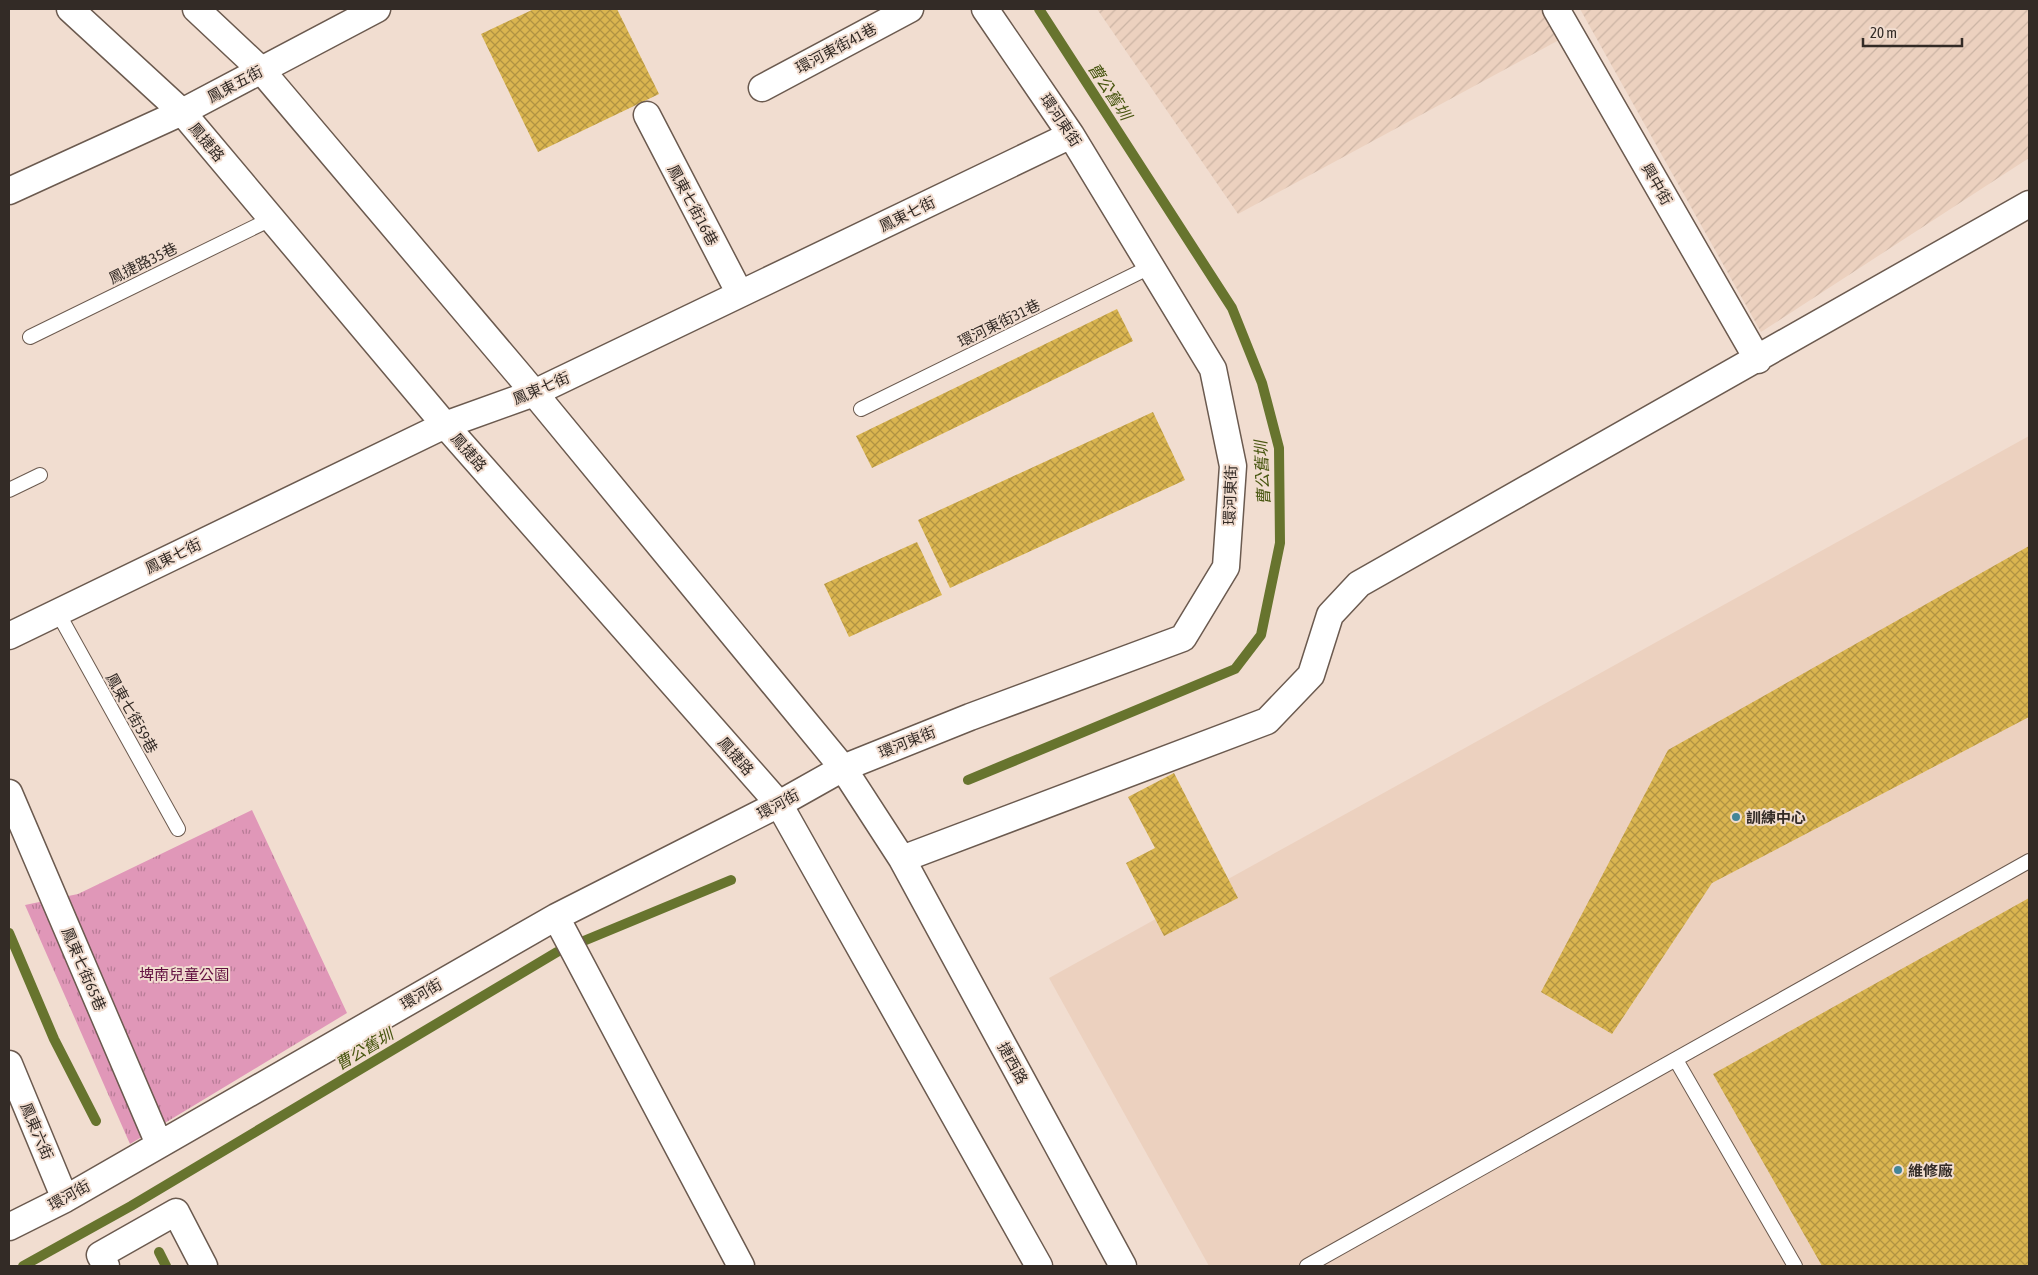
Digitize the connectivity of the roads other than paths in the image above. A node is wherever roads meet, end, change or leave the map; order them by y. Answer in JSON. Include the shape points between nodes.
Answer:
{"nodes":[{"id":1,"x":70,"y":9,"type":"edge"},
{"id":2,"x":196,"y":9,"type":"edge"},
{"id":3,"x":377,"y":9,"type":"edge"},
{"id":4,"x":910,"y":9,"type":"edge"},
{"id":5,"x":985,"y":9,"type":"edge"},
{"id":6,"x":1556,"y":9,"type":"edge"},
{"id":7,"x":261,"y":70,"type":"junction"},
{"id":8,"x":762,"y":88,"type":"dead end"},
{"id":9,"x":182,"y":112,"type":"junction"},
{"id":10,"x":647,"y":116,"type":"dead end"},
{"id":11,"x":1072,"y":135,"type":"junction"},
{"id":12,"x":9,"y":191,"type":"edge"},
{"id":13,"x":2029,"y":204,"type":"edge"},
{"id":14,"x":271,"y":219,"type":"junction"},
{"id":15,"x":1152,"y":266,"type":"junction"},
{"id":16,"x":740,"y":294,"type":"junction"},
{"id":17,"x":30,"y":337,"type":"dead end"},
{"id":18,"x":1758,"y":360,"type":"junction"},
{"id":19,"x":534,"y":393,"type":"junction"},
{"id":20,"x":861,"y":409,"type":"dead end"},
{"id":21,"x":445,"y":425,"type":"junction"},
{"id":22,"x":40,"y":475,"type":"dead end"},
{"id":23,"x":9,"y":490,"type":"edge"},
{"id":24,"x":58,"y":612,"type":"junction"},
{"id":25,"x":9,"y":636,"type":"edge"},
{"id":26,"x":843,"y":768,"type":"junction"},
{"id":27,"x":812,"y":785,"type":"joint"},
{"id":28,"x":9,"y":793,"type":"edge"},
{"id":29,"x":779,"y":804,"type":"junction"},
{"id":30,"x":178,"y":829,"type":"dead end"},
{"id":31,"x":902,"y":859,"type":"junction"},
{"id":32,"x":2029,"y":862,"type":"edge"},
{"id":33,"x":559,"y":924,"type":"junction"},
{"id":34,"x":1676,"y":1060,"type":"junction"},
{"id":35,"x":9,"y":1064,"type":"edge"},
{"id":36,"x":159,"y":1144,"type":"junction"},
{"id":37,"x":65,"y":1199,"type":"junction"},
{"id":38,"x":9,"y":1227,"type":"edge"},
{"id":39,"x":106,"y":1266,"type":"edge"},
{"id":40,"x":204,"y":1266,"type":"edge"},
{"id":41,"x":741,"y":1266,"type":"edge"},
{"id":42,"x":1039,"y":1266,"type":"edge"},
{"id":43,"x":1124,"y":1266,"type":"edge"},
{"id":44,"x":1307,"y":1266,"type":"edge"},
{"id":45,"x":1795,"y":1266,"type":"edge"}],
"edges":[{"from":1,"to":9,"type":"street","name":"鳳捷路"},
{"from":2,"to":7,"type":"street"},
{"from":3,"to":7,"type":"street","name":"鳳東五街"},
{"from":4,"to":8,"type":"street","name":"環河東街41巷"},
{"from":5,"to":11,"type":"street","name":"環河東街"},
{"from":6,"to":18,"type":"street","name":"興中街"},
{"from":7,"to":9,"type":"street","name":"鳳東五街"},
{"from":7,"to":19,"type":"street"},
{"from":9,"to":12,"type":"street","name":"鳳東五街"},
{"from":9,"to":14,"type":"street","name":"鳳捷路"},
{"from":10,"to":16,"type":"street","name":"鳳東七街16巷"},
{"from":11,"to":15,"type":"street","name":"環河東街"},
{"from":11,"to":16,"type":"street","name":"鳳東七街"},
{"from":13,"to":18,"type":"street"},
{"from":14,"to":17,"type":"lane","name":"鳳捷路35巷"},
{"from":14,"to":21,"type":"street","name":"鳳捷路"},
{"from":15,"to":20,"type":"lane","name":"環河東街31巷"},
{"from":15,"to":26,"type":"street","name":"環河東街","via":[[1213,370],[1233,466],[1226,567],[1183,638]]},
{"from":16,"to":19,"type":"street","name":"鳳東七街"},
{"from":18,"to":31,"type":"street","via":[[1359,584],[1330,615],[1311,675],[1267,721]]},
{"from":19,"to":21,"type":"street","name":"鳳東七街"},
{"from":19,"to":26,"type":"street"},
{"from":21,"to":24,"type":"street","name":"鳳東七街"},
{"from":21,"to":29,"type":"street","name":"鳳捷路"},
{"from":22,"to":23,"type":"lane"},
{"from":24,"to":25,"type":"street","name":"鳳東七街"},
{"from":24,"to":30,"type":"lane","name":"鳳東七街59巷"},
{"from":26,"to":27,"type":"street","name":"環河東街"},
{"from":26,"to":31,"type":"street"},
{"from":27,"to":29,"type":"street","name":"環河街"},
{"from":28,"to":36,"type":"street","name":"鳳東七街65巷"},
{"from":29,"to":33,"type":"street","name":"環河街"},
{"from":29,"to":42,"type":"street","name":"鳳捷路"},
{"from":31,"to":43,"type":"street","name":"捷西路"},
{"from":32,"to":34,"type":"lane"},
{"from":33,"to":36,"type":"street","name":"環河街"},
{"from":33,"to":41,"type":"street"},
{"from":34,"to":44,"type":"lane"},
{"from":34,"to":45,"type":"lane"},
{"from":35,"to":37,"type":"street","name":"鳳東六街"},
{"from":36,"to":37,"type":"street","name":"環河街"},
{"from":37,"to":38,"type":"street","name":"環河街"},
{"from":39,"to":40,"type":"street","via":[[100,1255],[176,1212]]}]}
